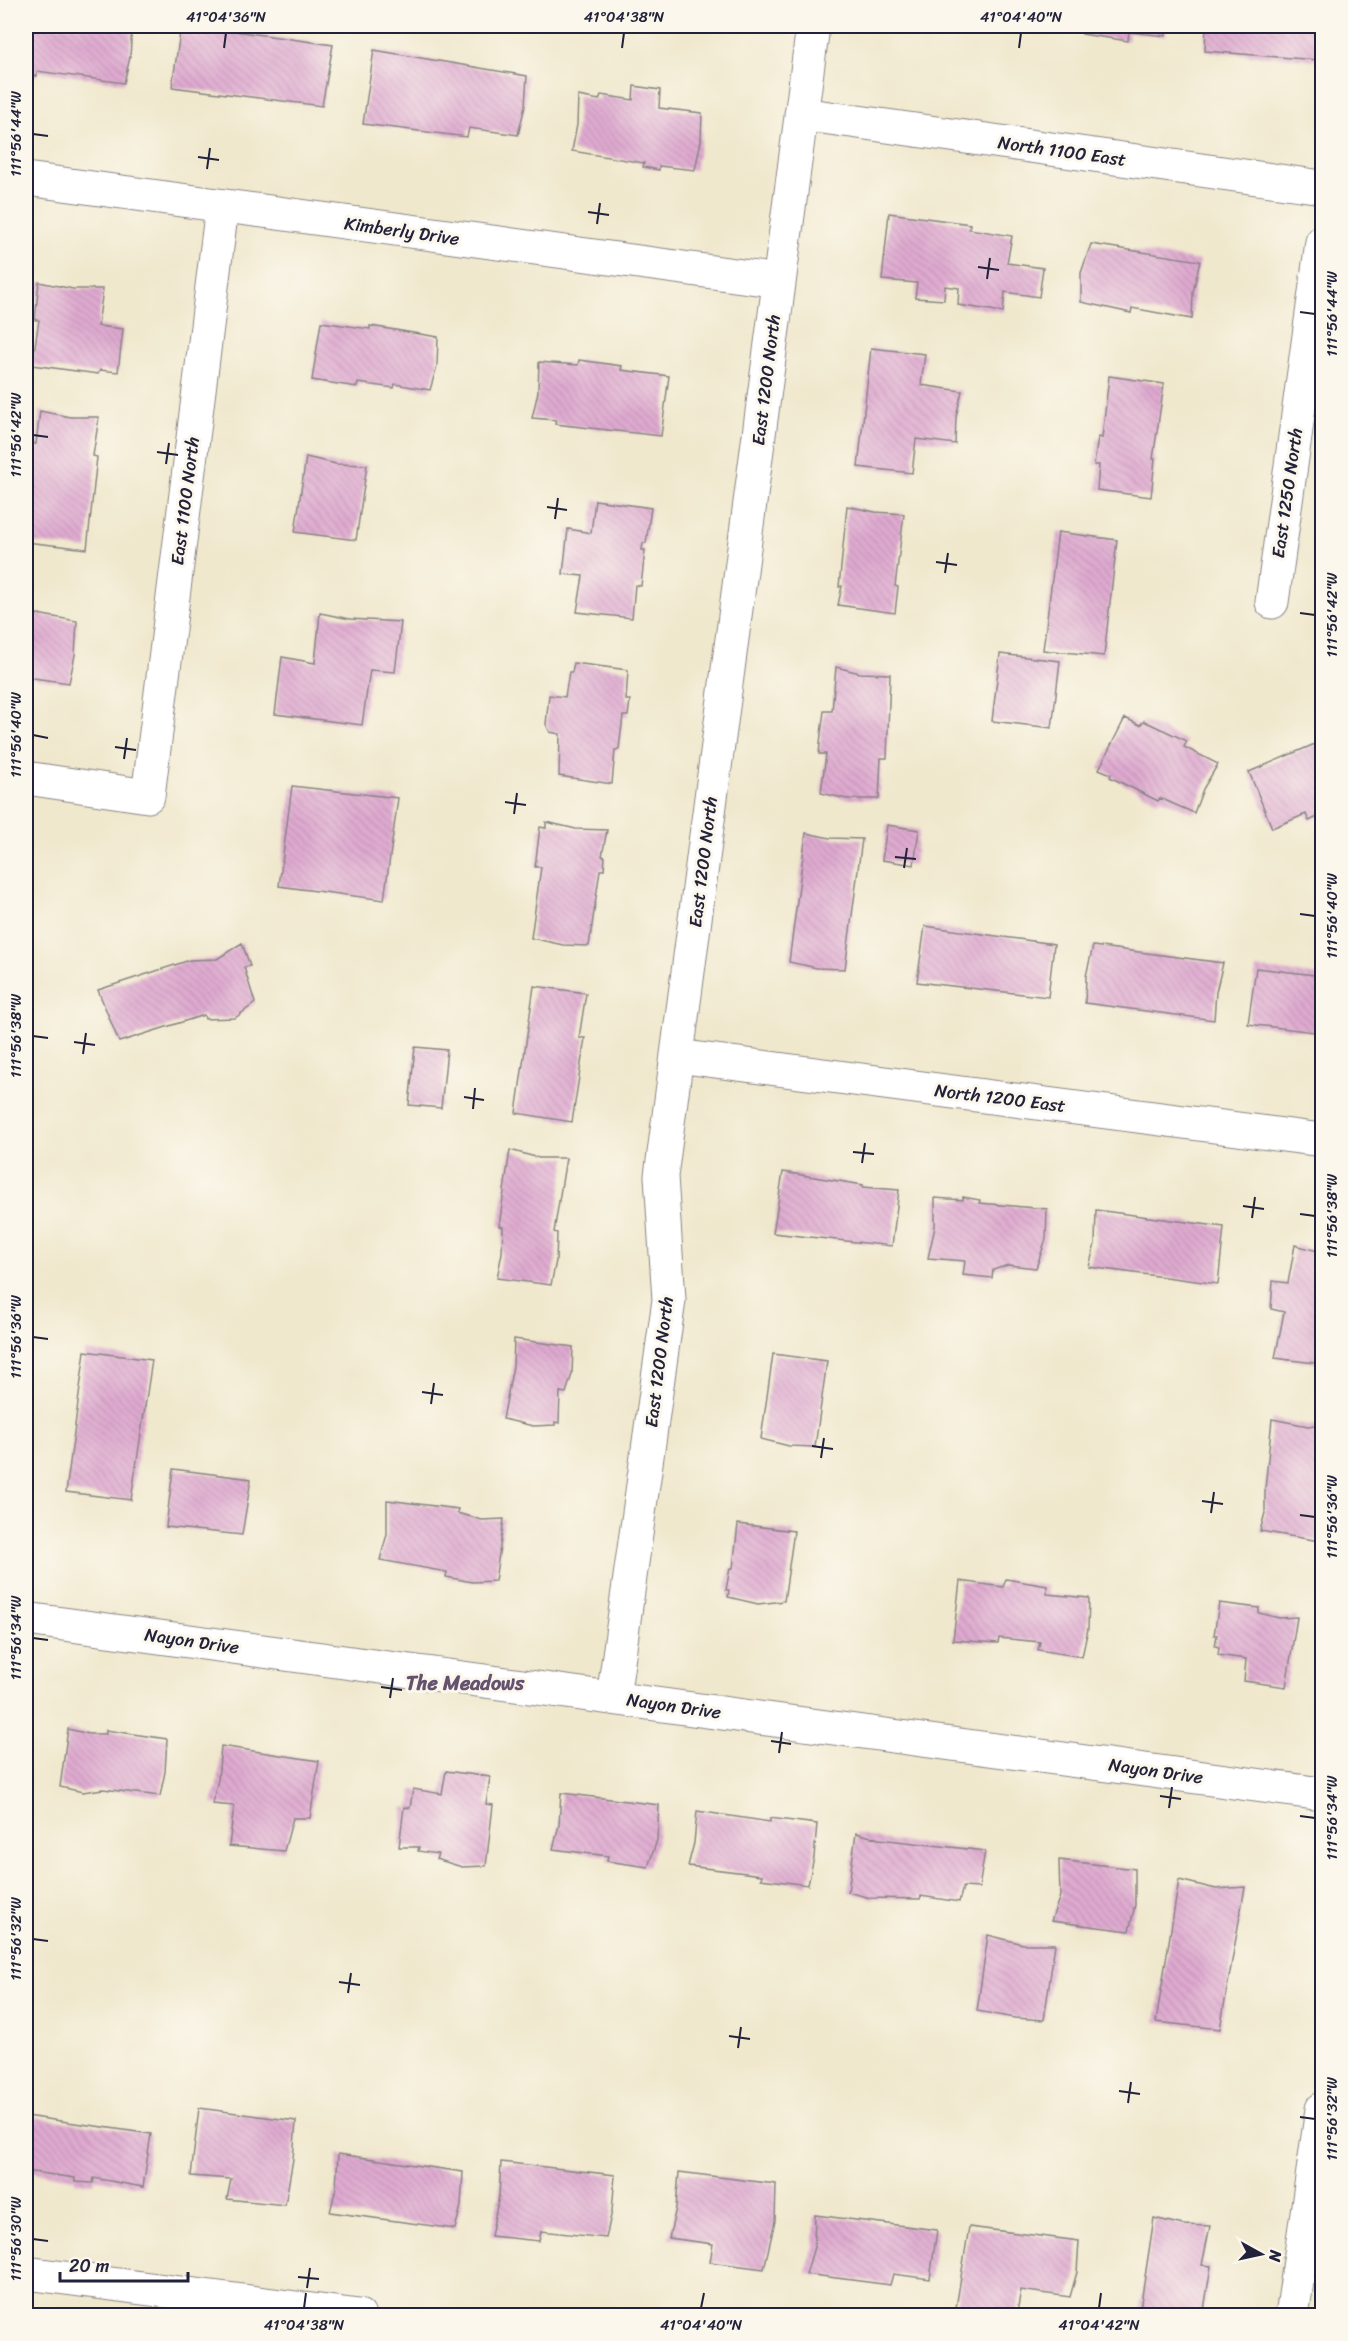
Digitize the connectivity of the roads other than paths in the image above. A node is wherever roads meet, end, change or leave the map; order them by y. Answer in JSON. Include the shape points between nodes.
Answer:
{"nodes":[{"id":1,"x":813,"y":26,"type":"edge"},
{"id":2,"x":801,"y":114,"type":"junction"},
{"id":3,"x":26,"y":179,"type":"edge"},
{"id":4,"x":1323,"y":187,"type":"edge"},
{"id":5,"x":222,"y":207,"type":"junction"},
{"id":6,"x":1323,"y":242,"type":"edge"},
{"id":7,"x":779,"y":281,"type":"junction"},
{"id":8,"x":1272,"y":602,"type":"dead end"},
{"id":9,"x":26,"y":778,"type":"edge"},
{"id":10,"x":677,"y":1056,"type":"junction"},
{"id":11,"x":1323,"y":1140,"type":"edge"},
{"id":12,"x":26,"y":1619,"type":"edge"},
{"id":13,"x":613,"y":1698,"type":"junction"},
{"id":14,"x":1323,"y":1794,"type":"edge"},
{"id":15,"x":1323,"y":2109,"type":"edge"},
{"id":16,"x":26,"y":2273,"type":"edge"},
{"id":17,"x":340,"y":2314,"type":"edge"},
{"id":18,"x":1292,"y":2316,"type":"edge"}],
"edges":[{"from":1,"to":2,"type":"street","name":"East 1200 North"},
{"from":2,"to":4,"type":"street","name":"North 1100 East"},
{"from":2,"to":7,"type":"street","name":"East 1200 North"},
{"from":3,"to":5,"type":"street","name":"Kimberly Drive"},
{"from":5,"to":7,"type":"street","name":"Kimberly Drive"},
{"from":5,"to":9,"type":"street","name":"East 1100 North","via":[[148,796]]},
{"from":6,"to":8,"type":"street","name":"East 1250 North"},
{"from":7,"to":10,"type":"street","name":"East 1200 North"},
{"from":10,"to":11,"type":"street","name":"North 1200 East"},
{"from":10,"to":13,"type":"street","name":"East 1200 North","via":[[661,1176],[669,1300]]},
{"from":12,"to":13,"type":"street","name":"Nayon Drive"},
{"from":13,"to":14,"type":"street","name":"Nayon Drive"},
{"from":15,"to":18,"type":"street"},
{"from":16,"to":17,"type":"street"}]}
